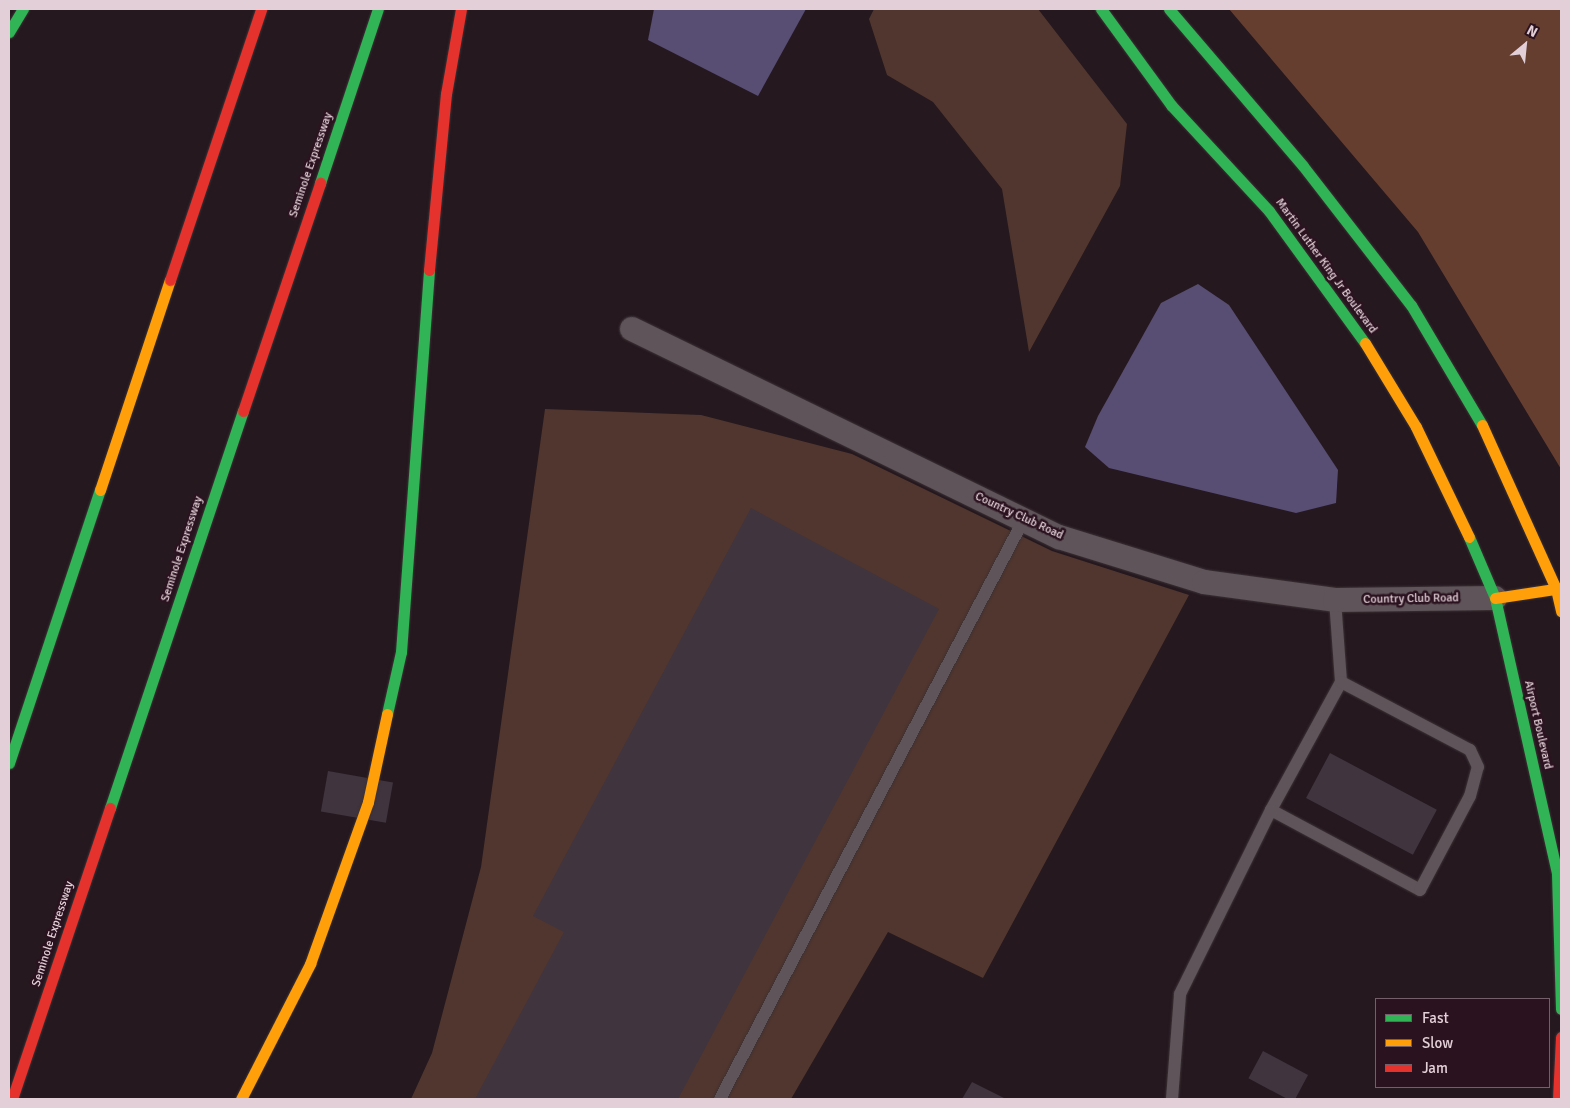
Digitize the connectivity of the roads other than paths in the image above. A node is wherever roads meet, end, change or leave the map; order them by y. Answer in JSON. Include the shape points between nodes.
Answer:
{"nodes":[{"id":1,"x":23,"y":9,"type":"edge"},
{"id":2,"x":261,"y":9,"type":"edge"},
{"id":3,"x":378,"y":9,"type":"edge"},
{"id":4,"x":461,"y":9,"type":"edge"},
{"id":5,"x":1101,"y":9,"type":"edge"},
{"id":6,"x":1169,"y":9,"type":"edge"},
{"id":7,"x":9,"y":32,"type":"edge"},
{"id":8,"x":632,"y":329,"type":"dead end"},
{"id":9,"x":1024,"y":519,"type":"junction"},
{"id":10,"x":1559,"y":589,"type":"edge"},
{"id":11,"x":1495,"y":598,"type":"junction"},
{"id":12,"x":1335,"y":600,"type":"junction"},
{"id":13,"x":1561,"y":611,"type":"edge"},
{"id":14,"x":1341,"y":682,"type":"junction"},
{"id":15,"x":9,"y":763,"type":"edge"},
{"id":16,"x":1271,"y":810,"type":"junction"},
{"id":17,"x":1561,"y":1009,"type":"edge"},
{"id":18,"x":1561,"y":1037,"type":"edge"},
{"id":19,"x":12,"y":1099,"type":"edge"},
{"id":20,"x":241,"y":1099,"type":"edge"},
{"id":21,"x":720,"y":1099,"type":"edge"},
{"id":22,"x":1172,"y":1099,"type":"edge"},
{"id":23,"x":1558,"y":1099,"type":"edge"}],
"edges":[{"from":1,"to":7,"type":"main road"},
{"from":2,"to":15,"type":"main road"},
{"from":3,"to":19,"type":"main road","name":"Seminole Expressway"},
{"from":4,"to":20,"type":"main road","via":[[446,94],[424,317],[401,652],[368,802],[310,964]]},
{"from":5,"to":11,"type":"main road","name":"Martin Luther King Jr Boulevard","via":[[1172,105],[1269,211],[1357,329],[1416,427]]},
{"from":6,"to":10,"type":"main road","via":[[1303,166],[1412,305],[1483,426]]},
{"from":8,"to":9,"type":"street","name":"Country Club Road"},
{"from":9,"to":12,"type":"street","name":"Country Club Road","via":[[1059,537],[1204,582]]},
{"from":9,"to":21,"type":"lane"},
{"from":10,"to":11,"type":"main road"},
{"from":10,"to":13,"type":"main road"},
{"from":11,"to":12,"type":"street","name":"Country Club Road"},
{"from":11,"to":17,"type":"main road","name":"Airport Boulevard","via":[[1557,874]]},
{"from":12,"to":14,"type":"lane"},
{"from":14,"to":16,"type":"lane"},
{"from":14,"to":16,"type":"lane","via":[[1470,750],[1478,767],[1470,796],[1420,890]]},
{"from":16,"to":22,"type":"lane","via":[[1180,994]]},
{"from":18,"to":23,"type":"main road"}]}
